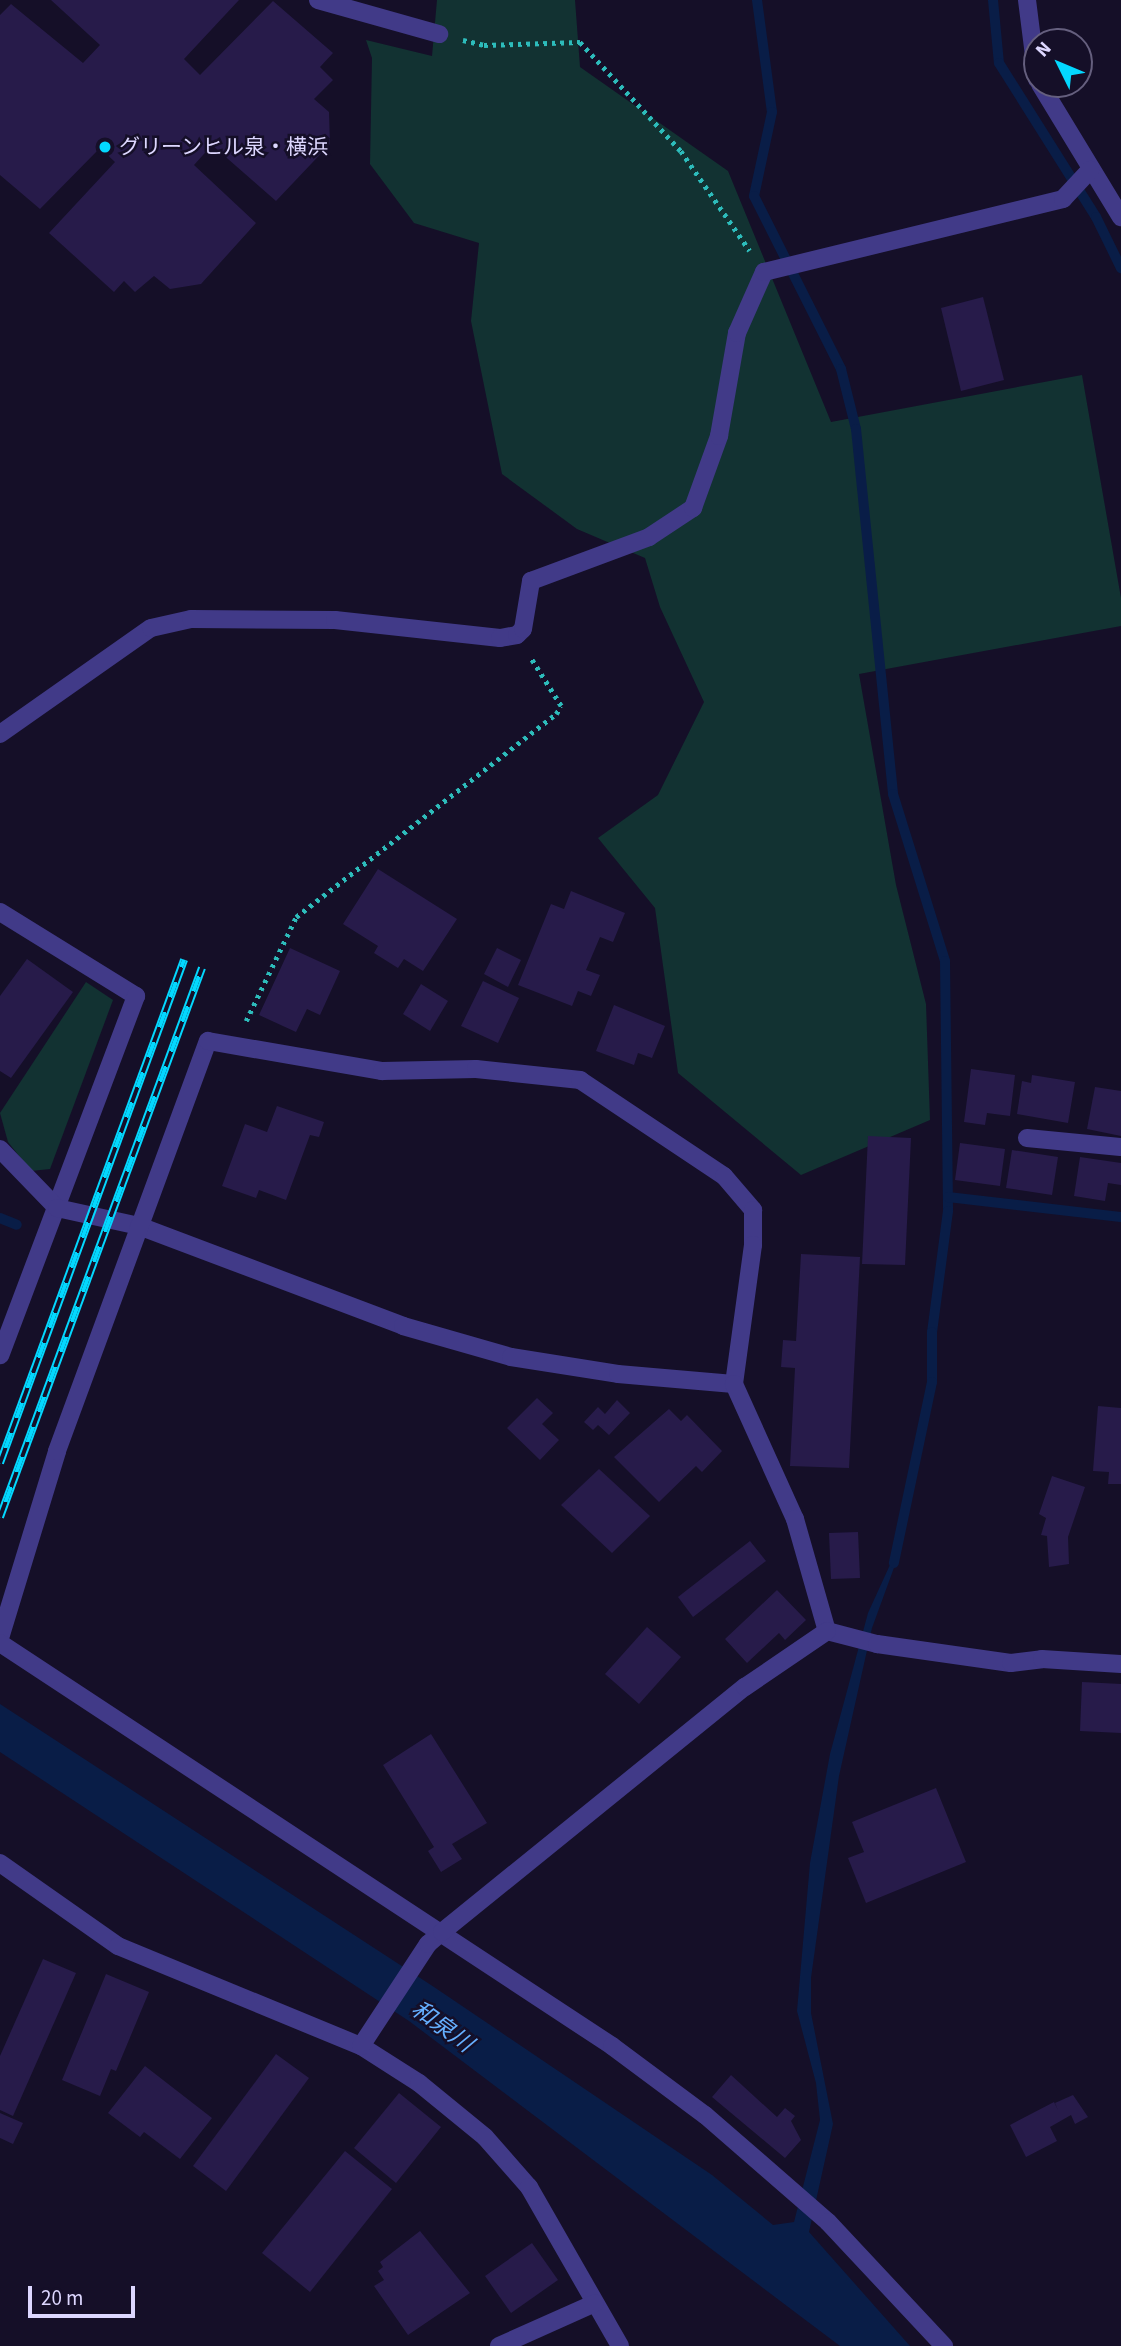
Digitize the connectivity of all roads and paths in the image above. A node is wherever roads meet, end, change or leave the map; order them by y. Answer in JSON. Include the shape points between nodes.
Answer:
{"nodes":[{"id":1,"x":318,"y":0,"type":"edge"},
{"id":2,"x":1027,"y":0,"type":"edge"},
{"id":3,"x":1031,"y":28,"type":"edge"},
{"id":4,"x":439,"y":34,"type":"dead end"},
{"id":5,"x":485,"y":45,"type":"dead end"},
{"id":6,"x":1048,"y":98,"type":"edge"},
{"id":7,"x":1090,"y":170,"type":"junction"},
{"id":8,"x":1121,"y":217,"type":"edge"},
{"id":9,"x":764,"y":272,"type":"junction"},
{"id":10,"x":517,"y":635,"type":"junction"},
{"id":11,"x":0,"y":733,"type":"edge"},
{"id":12,"x":0,"y":912,"type":"edge"},
{"id":13,"x":234,"y":1047,"type":"junction"},
{"id":14,"x":1027,"y":1138,"type":"dead end"},
{"id":15,"x":1121,"y":1147,"type":"edge"},
{"id":16,"x":0,"y":1149,"type":"edge"},
{"id":17,"x":57,"y":1208,"type":"junction"},
{"id":18,"x":139,"y":1226,"type":"junction"},
{"id":19,"x":0,"y":1355,"type":"edge"},
{"id":20,"x":734,"y":1384,"type":"junction"},
{"id":21,"x":834,"y":1634,"type":"junction"},
{"id":22,"x":0,"y":1641,"type":"edge"},
{"id":23,"x":1121,"y":1664,"type":"edge"},
{"id":24,"x":0,"y":1863,"type":"edge"},
{"id":25,"x":442,"y":1932,"type":"junction"},
{"id":26,"x":361,"y":2046,"type":"junction"},
{"id":27,"x":595,"y":2303,"type":"junction"},
{"id":28,"x":499,"y":2346,"type":"edge"},
{"id":29,"x":620,"y":2346,"type":"edge"},
{"id":30,"x":944,"y":2346,"type":"edge"}],
"edges":[{"from":1,"to":4,"type":"street"},
{"from":2,"to":3,"type":"street"},
{"from":5,"to":9,"type":"path","via":[[580,43],[681,151]]},
{"from":6,"to":7,"type":"street"},
{"from":7,"to":8,"type":"street"},
{"from":7,"to":9,"type":"street","via":[[1063,199]]},
{"from":9,"to":10,"type":"street","via":[[737,333],[719,436],[693,508],[649,537],[531,581],[523,629]]},
{"from":10,"to":11,"type":"street","via":[[500,638],[335,620],[191,619],[151,628]]},
{"from":10,"to":13,"type":"path","via":[[561,706],[556,714],[296,917]]},
{"from":12,"to":17,"type":"street","via":[[136,996]]},
{"from":13,"to":18,"type":"street","via":[[208,1041]]},
{"from":13,"to":20,"type":"street","via":[[382,1071],[476,1069],[579,1080],[724,1176],[753,1210],[753,1245]]},
{"from":14,"to":15,"type":"street"},
{"from":16,"to":17,"type":"street"},
{"from":17,"to":18,"type":"street"},
{"from":17,"to":19,"type":"street"},
{"from":18,"to":20,"type":"street","via":[[403,1326],[511,1357],[618,1374]]},
{"from":18,"to":22,"type":"street","via":[[57,1451]]},
{"from":20,"to":21,"type":"street","via":[[795,1520]]},
{"from":21,"to":23,"type":"street","via":[[1011,1663]]},
{"from":21,"to":25,"type":"street","via":[[745,1687]]},
{"from":22,"to":25,"type":"street"},
{"from":24,"to":26,"type":"street","via":[[118,1946]]},
{"from":25,"to":26,"type":"street","via":[[423,1951]]},
{"from":25,"to":30,"type":"street","via":[[612,2046],[705,2115],[828,2222]]},
{"from":26,"to":27,"type":"street","via":[[419,2083],[485,2137],[529,2187]]},
{"from":27,"to":28,"type":"street"},
{"from":27,"to":29,"type":"street"}]}
